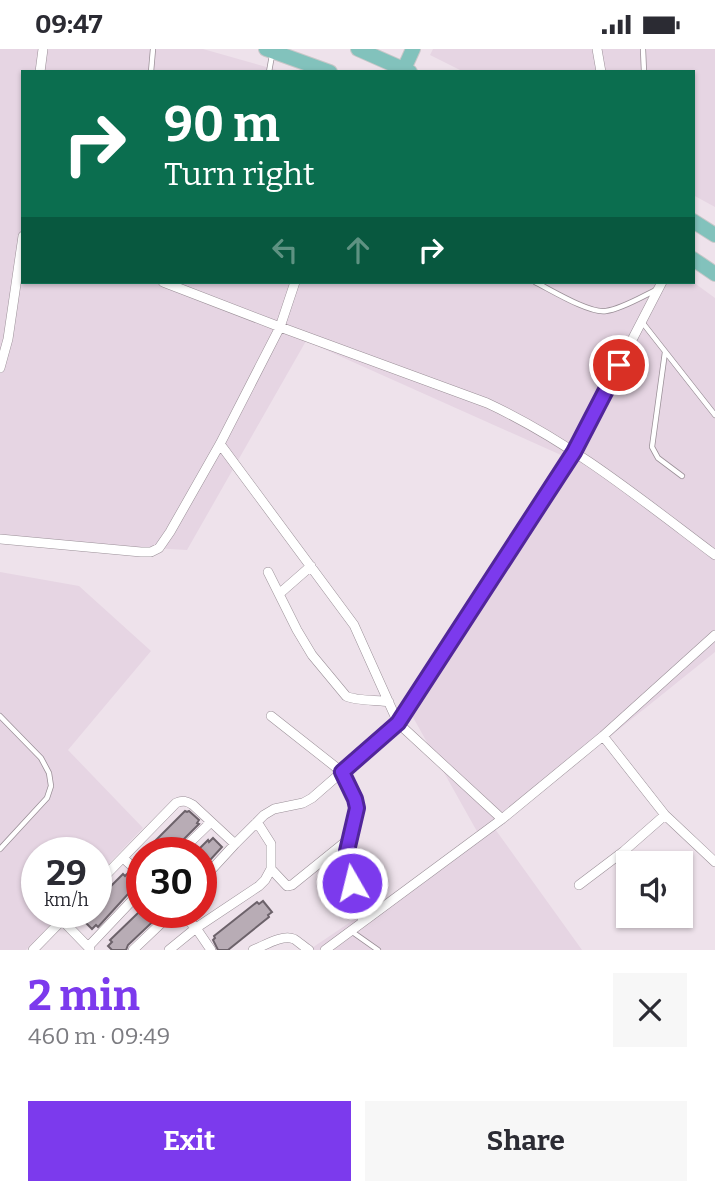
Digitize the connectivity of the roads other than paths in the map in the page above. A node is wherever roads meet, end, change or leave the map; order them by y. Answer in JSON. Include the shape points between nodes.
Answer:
{"nodes":[{"id":1,"x":43,"y":49,"type":"edge"},
{"id":2,"x":153,"y":49,"type":"edge"},
{"id":3,"x":358,"y":49,"type":"edge"},
{"id":4,"x":414,"y":49,"type":"edge"},
{"id":5,"x":597,"y":49,"type":"edge"},
{"id":6,"x":643,"y":49,"type":"edge"},
{"id":7,"x":269,"y":50,"type":"edge"},
{"id":8,"x":40,"y":70,"type":"edge"},
{"id":9,"x":151,"y":70,"type":"edge"},
{"id":10,"x":269,"y":70,"type":"edge"},
{"id":11,"x":324,"y":70,"type":"edge"},
{"id":12,"x":402,"y":70,"type":"edge"},
{"id":13,"x":404,"y":70,"type":"edge"},
{"id":14,"x":601,"y":70,"type":"edge"},
{"id":15,"x":644,"y":70,"type":"edge"},
{"id":16,"x":695,"y":222,"type":"edge"},
{"id":17,"x":715,"y":235,"type":"edge"},
{"id":18,"x":21,"y":250,"type":"edge"},
{"id":19,"x":695,"y":259,"type":"edge"},
{"id":20,"x":715,"y":274,"type":"edge"},
{"id":21,"x":168,"y":284,"type":"edge"},
{"id":22,"x":294,"y":284,"type":"edge"},
{"id":23,"x":539,"y":284,"type":"edge"},
{"id":24,"x":660,"y":285,"type":"edge"},
{"id":25,"x":642,"y":321,"type":"junction"},
{"id":26,"x":280,"y":327,"type":"junction"},
{"id":27,"x":665,"y":352,"type":"junction"},
{"id":28,"x":0,"y":368,"type":"edge"},
{"id":29,"x":715,"y":415,"type":"edge"},
{"id":30,"x":220,"y":444,"type":"junction"},
{"id":31,"x":574,"y":452,"type":"junction"},
{"id":32,"x":682,"y":477,"type":"dead end"},
{"id":33,"x":0,"y":539,"type":"edge"},
{"id":34,"x":715,"y":555,"type":"edge"},
{"id":35,"x":311,"y":566,"type":"junction"},
{"id":36,"x":268,"y":572,"type":"dead end"},
{"id":37,"x":279,"y":594,"type":"junction"},
{"id":38,"x":715,"y":635,"type":"edge"},
{"id":39,"x":389,"y":702,"type":"junction"},
{"id":40,"x":0,"y":716,"type":"edge"},
{"id":41,"x":271,"y":716,"type":"dead end"},
{"id":42,"x":398,"y":723,"type":"junction"},
{"id":43,"x":603,"y":736,"type":"junction"},
{"id":44,"x":342,"y":772,"type":"junction"},
{"id":45,"x":665,"y":815,"type":"junction"},
{"id":46,"x":502,"y":819,"type":"junction"},
{"id":47,"x":211,"y":822,"type":"junction"},
{"id":48,"x":257,"y":822,"type":"junction"},
{"id":49,"x":196,"y":837,"type":"edge"},
{"id":50,"x":349,"y":839,"type":"junction"},
{"id":51,"x":235,"y":844,"type":"junction"},
{"id":52,"x":0,"y":849,"type":"edge"},
{"id":53,"x":123,"y":858,"type":"junction"},
{"id":54,"x":126,"y":861,"type":"edge"},
{"id":55,"x":715,"y":862,"type":"edge"},
{"id":56,"x":217,"y":864,"type":"edge"},
{"id":57,"x":112,"y":869,"type":"edge"},
{"id":58,"x":271,"y":869,"type":"junction"},
{"id":59,"x":579,"y":885,"type":"dead end"},
{"id":60,"x":126,"y":908,"type":"edge"},
{"id":61,"x":217,"y":914,"type":"edge"},
{"id":62,"x":363,"y":922,"type":"junction"},
{"id":63,"x":54,"y":928,"type":"edge"},
{"id":64,"x":70,"y":928,"type":"edge"},
{"id":65,"x":156,"y":928,"type":"edge"},
{"id":66,"x":196,"y":928,"type":"joint"},
{"id":67,"x":351,"y":931,"type":"junction"},
{"id":68,"x":368,"y":947,"type":"edge"},
{"id":69,"x":90,"y":948,"type":"edge"},
{"id":70,"x":33,"y":950,"type":"edge"},
{"id":71,"x":133,"y":950,"type":"edge"},
{"id":72,"x":169,"y":950,"type":"edge"},
{"id":73,"x":211,"y":950,"type":"edge"},
{"id":74,"x":253,"y":950,"type":"edge"},
{"id":75,"x":309,"y":950,"type":"edge"},
{"id":76,"x":325,"y":950,"type":"edge"},
{"id":77,"x":378,"y":950,"type":"edge"}],
"edges":[{"from":1,"to":8,"type":"street"},
{"from":2,"to":9,"type":"lane"},
{"from":3,"to":12,"type":"main road"},
{"from":4,"to":13,"type":"main road"},
{"from":5,"to":14,"type":"street"},
{"from":6,"to":15,"type":"lane"},
{"from":7,"to":10,"type":"lane"},
{"from":7,"to":11,"type":"main road"},
{"from":16,"to":17,"type":"main road"},
{"from":18,"to":28,"type":"street"},
{"from":19,"to":20,"type":"main road"},
{"from":21,"to":26,"type":"street"},
{"from":22,"to":26,"type":"street"},
{"from":23,"to":24,"type":"lane","via":[[594,311],[616,309]]},
{"from":24,"to":25,"type":"street"},
{"from":25,"to":27,"type":"lane"},
{"from":25,"to":31,"type":"street"},
{"from":26,"to":30,"type":"street"},
{"from":26,"to":31,"type":"street","via":[[487,404]]},
{"from":27,"to":29,"type":"lane"},
{"from":27,"to":32,"type":"lane","via":[[652,447],[653,453]]},
{"from":30,"to":33,"type":"street","via":[[165,542],[151,552]]},
{"from":30,"to":35,"type":"street"},
{"from":31,"to":34,"type":"street"},
{"from":31,"to":42,"type":"street"},
{"from":35,"to":37,"type":"street"},
{"from":35,"to":39,"type":"street","via":[[354,625]]},
{"from":36,"to":37,"type":"street"},
{"from":37,"to":39,"type":"street","via":[[313,655],[346,696]]},
{"from":38,"to":43,"type":"street"},
{"from":39,"to":42,"type":"street"},
{"from":40,"to":52,"type":"lane","via":[[41,758],[51,786],[47,798]]},
{"from":41,"to":44,"type":"street"},
{"from":42,"to":44,"type":"street"},
{"from":42,"to":46,"type":"street"},
{"from":43,"to":45,"type":"street"},
{"from":43,"to":46,"type":"street"},
{"from":44,"to":48,"type":"street","via":[[312,798],[274,809]]},
{"from":44,"to":50,"type":"street","via":[[357,808]]},
{"from":45,"to":55,"type":"street"},
{"from":45,"to":59,"type":"street"},
{"from":46,"to":62,"type":"street"},
{"from":47,"to":49,"type":"street"},
{"from":47,"to":51,"type":"street"},
{"from":47,"to":53,"type":"street","via":[[187,801],[176,803]]},
{"from":48,"to":51,"type":"street"},
{"from":48,"to":58,"type":"street","via":[[271,843]]},
{"from":50,"to":58,"type":"street","via":[[292,885],[284,884]]},
{"from":50,"to":62,"type":"street","via":[[347,863]]},
{"from":51,"to":56,"type":"street"},
{"from":53,"to":54,"type":"street"},
{"from":53,"to":57,"type":"street"},
{"from":58,"to":61,"type":"street","via":[[260,886]]},
{"from":60,"to":69,"type":"street"},
{"from":62,"to":67,"type":"street"},
{"from":63,"to":70,"type":"street"},
{"from":64,"to":69,"type":"street"},
{"from":65,"to":71,"type":"street"},
{"from":66,"to":72,"type":"street"},
{"from":66,"to":73,"type":"street"},
{"from":67,"to":68,"type":"lane"},
{"from":67,"to":76,"type":"street"},
{"from":68,"to":77,"type":"lane"},
{"from":74,"to":75,"type":"street","via":[[289,938]]}]}
